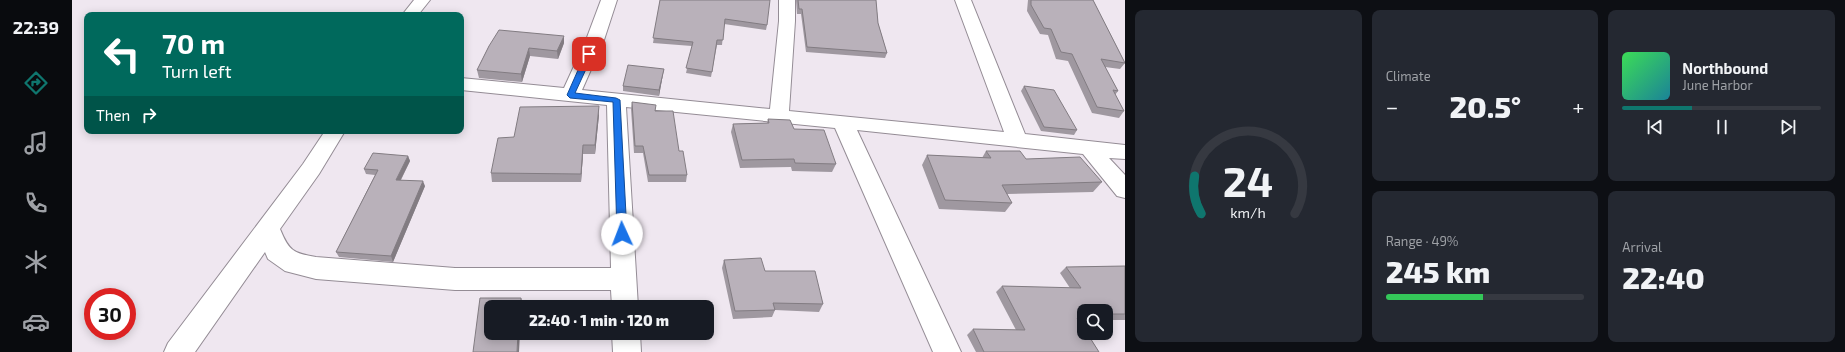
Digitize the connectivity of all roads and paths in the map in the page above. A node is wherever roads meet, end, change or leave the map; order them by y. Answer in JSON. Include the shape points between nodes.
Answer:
{"nodes":[{"id":1,"x":422,"y":0,"type":"edge"},
{"id":2,"x":609,"y":0,"type":"edge"},
{"id":3,"x":787,"y":0,"type":"edge"},
{"id":4,"x":963,"y":0,"type":"edge"},
{"id":5,"x":412,"y":12,"type":"edge"},
{"id":6,"x":464,"y":84,"type":"edge"},
{"id":7,"x":570,"y":95,"type":"junction"},
{"id":8,"x":616,"y":100,"type":"junction"},
{"id":9,"x":779,"y":116,"type":"junction"},
{"id":10,"x":843,"y":123,"type":"junction"},
{"id":11,"x":333,"y":134,"type":"edge"},
{"id":12,"x":1018,"y":140,"type":"junction"},
{"id":13,"x":1089,"y":148,"type":"junction"},
{"id":14,"x":1125,"y":152,"type":"edge"},
{"id":15,"x":1125,"y":190,"type":"edge"},
{"id":16,"x":268,"y":228,"type":"junction"},
{"id":17,"x":624,"y":279,"type":"junction"},
{"id":18,"x":625,"y":300,"type":"edge"},
{"id":19,"x":626,"y":340,"type":"edge"},
{"id":20,"x":178,"y":352,"type":"edge"},
{"id":21,"x":627,"y":352,"type":"edge"},
{"id":22,"x":947,"y":352,"type":"edge"}],
"edges":[{"from":1,"to":5,"type":"street"},
{"from":2,"to":7,"type":"street","via":[[595,40]]},
{"from":3,"to":9,"type":"street"},
{"from":4,"to":12,"type":"street"},
{"from":6,"to":7,"type":"street"},
{"from":7,"to":8,"type":"street"},
{"from":8,"to":9,"type":"street"},
{"from":8,"to":17,"type":"street"},
{"from":9,"to":10,"type":"street"},
{"from":10,"to":12,"type":"street"},
{"from":10,"to":22,"type":"street"},
{"from":11,"to":16,"type":"street"},
{"from":12,"to":13,"type":"street"},
{"from":13,"to":14,"type":"street"},
{"from":13,"to":15,"type":"street"},
{"from":16,"to":17,"type":"street","via":[[277,252],[294,264],[316,268],[455,279]]},
{"from":16,"to":20,"type":"street"},
{"from":17,"to":18,"type":"street"},
{"from":19,"to":21,"type":"street"}]}
